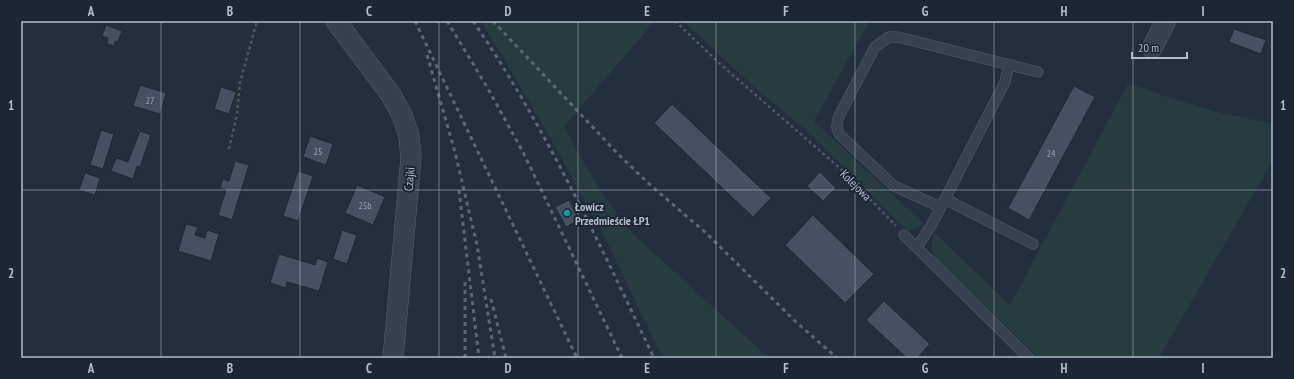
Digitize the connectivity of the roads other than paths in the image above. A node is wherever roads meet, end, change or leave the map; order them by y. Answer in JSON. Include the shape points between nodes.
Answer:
{"nodes":[{"id":1,"x":336,"y":21,"type":"edge"},
{"id":2,"x":1166,"y":21,"type":"edge"},
{"id":3,"x":1152,"y":48,"type":"dead end"},
{"id":4,"x":1009,"y":64,"type":"junction"},
{"id":5,"x":1038,"y":72,"type":"dead end"},
{"id":6,"x":942,"y":203,"type":"junction"},
{"id":7,"x":904,"y":235,"type":"road end"},
{"id":8,"x":1032,"y":244,"type":"dead end"},
{"id":9,"x":917,"y":247,"type":"junction"},
{"id":10,"x":393,"y":358,"type":"edge"},
{"id":11,"x":1029,"y":358,"type":"edge"}],
"edges":[{"from":1,"to":10,"type":"street","name":"Czajki","via":[[391,95],[402,114],[409,136],[411,158]]},
{"from":2,"to":3,"type":"street"},
{"from":4,"to":5,"type":"lane"},
{"from":4,"to":6,"type":"lane","via":[[1005,82]]},
{"from":4,"to":6,"type":"lane","via":[[889,37],[875,47],[836,122],[840,135],[894,186]]},
{"from":6,"to":8,"type":"lane"},
{"from":6,"to":9,"type":"lane"},
{"from":7,"to":9,"type":"lane"},
{"from":9,"to":11,"type":"lane"}]}
